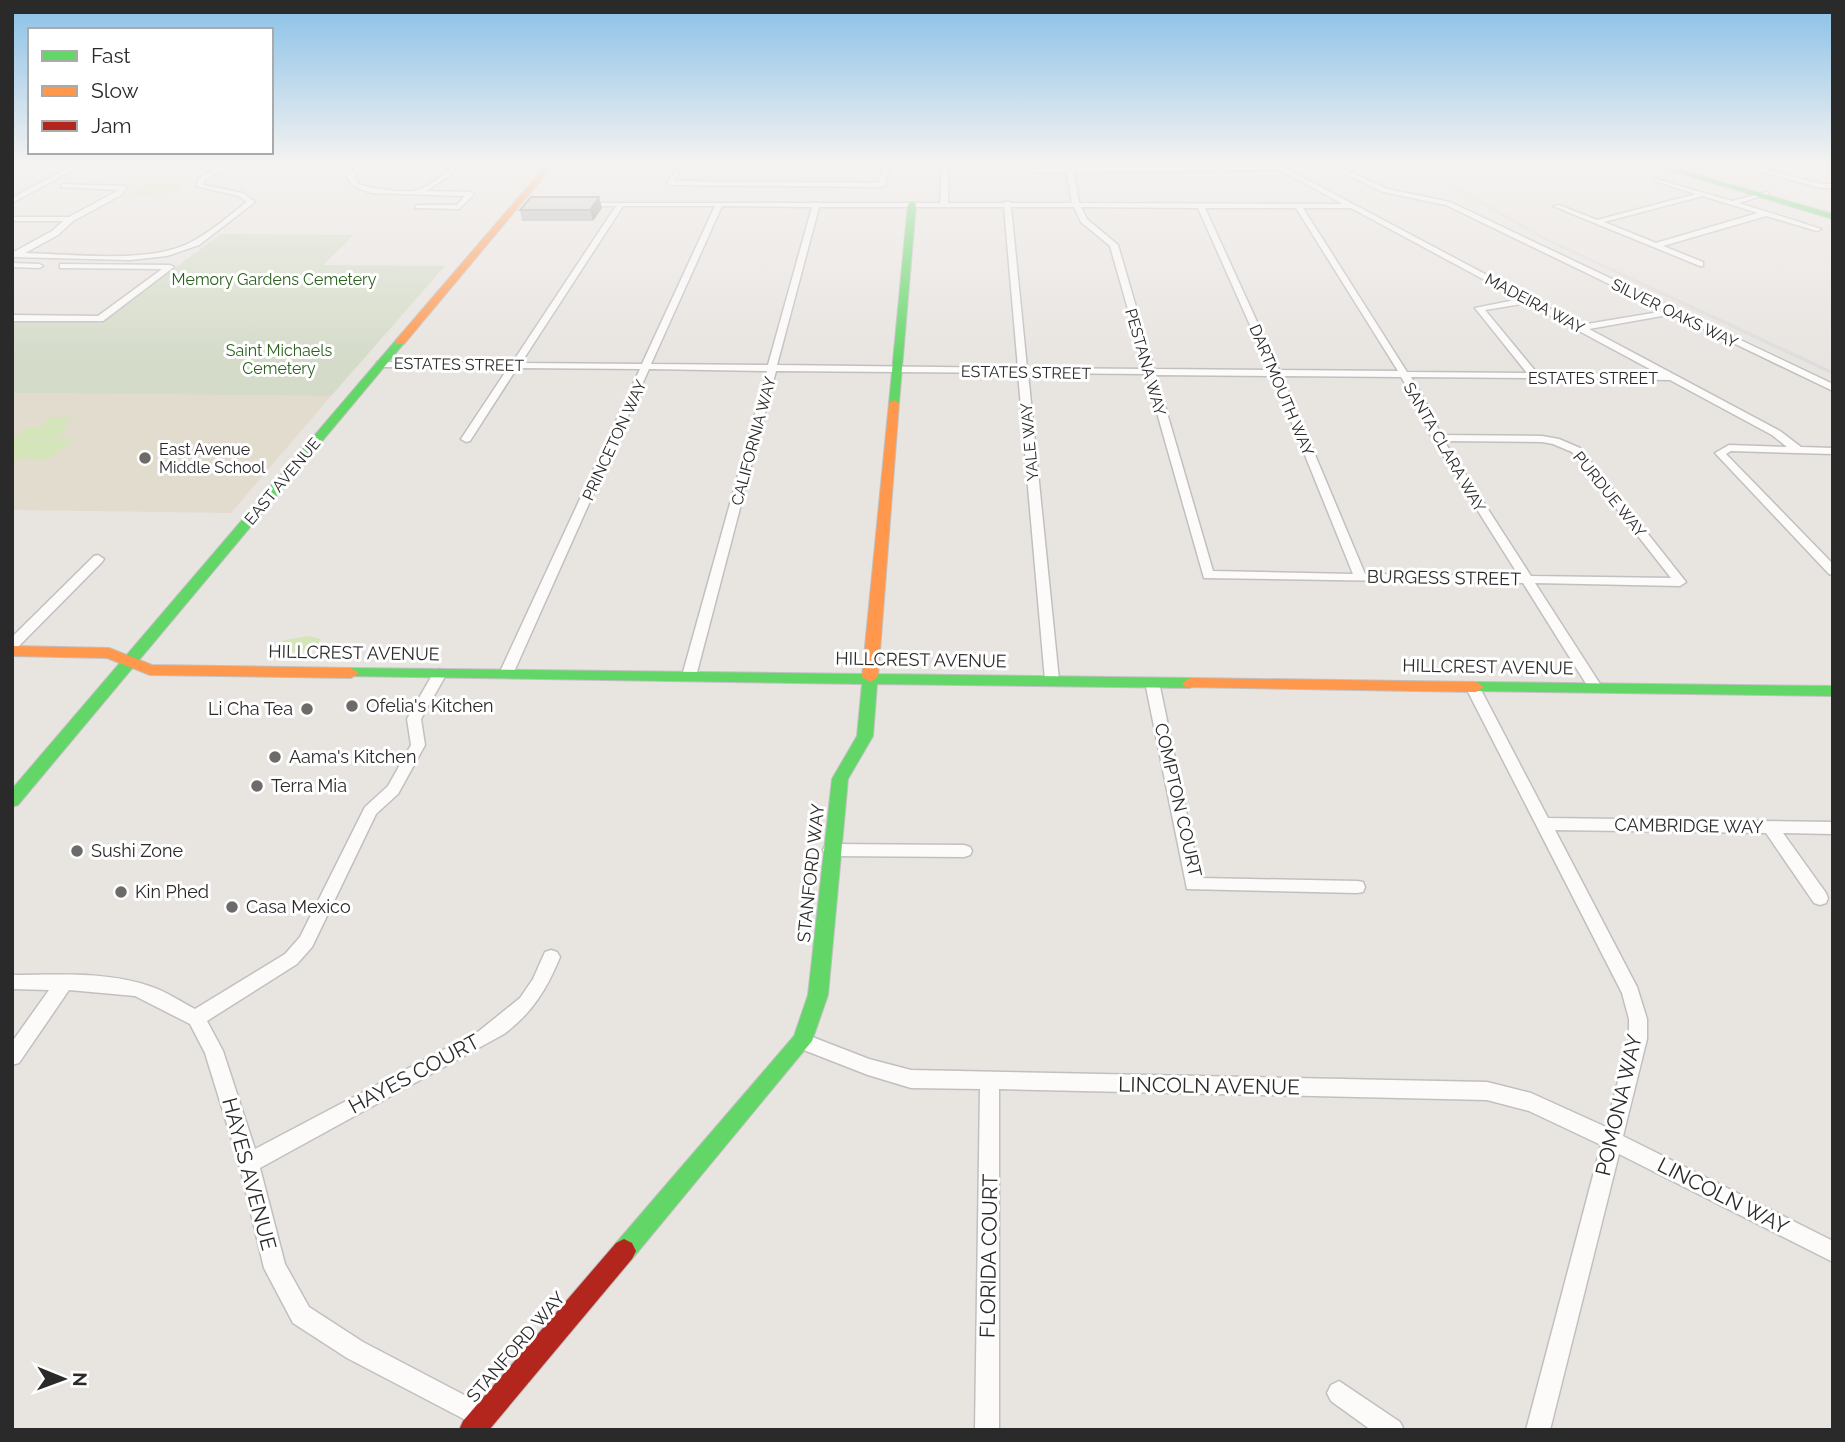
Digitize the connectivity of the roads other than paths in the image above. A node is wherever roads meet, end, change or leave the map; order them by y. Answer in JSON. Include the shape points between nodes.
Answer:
{"nodes":[{"id":1,"x":59,"y":229,"type":"edge"},
{"id":2,"x":214,"y":229,"type":"edge"},
{"id":3,"x":500,"y":229,"type":"edge"},
{"id":4,"x":604,"y":229,"type":"edge"},
{"id":5,"x":708,"y":229,"type":"edge"},
{"id":6,"x":810,"y":229,"type":"edge"},
{"id":7,"x":910,"y":229,"type":"edge"},
{"id":8,"x":1009,"y":229,"type":"edge"},
{"id":9,"x":1095,"y":229,"type":"edge"},
{"id":10,"x":1211,"y":229,"type":"edge"},
{"id":11,"x":1313,"y":229,"type":"edge"},
{"id":12,"x":1397,"y":229,"type":"edge"},
{"id":13,"x":1502,"y":229,"type":"edge"},
{"id":14,"x":1615,"y":229,"type":"edge"},
{"id":15,"x":1712,"y":229,"type":"edge"},
{"id":16,"x":1655,"y":246,"type":"junction"},
{"id":17,"x":15,"y":255,"type":"edge"},
{"id":18,"x":1700,"y":264,"type":"dead end"},
{"id":19,"x":12,"y":265,"type":"edge"},
{"id":20,"x":1529,"y":300,"type":"junction"},
{"id":21,"x":1671,"y":312,"type":"junction"},
{"id":22,"x":12,"y":318,"type":"edge"},
{"id":23,"x":1580,"y":328,"type":"junction"},
{"id":24,"x":380,"y":364,"type":"junction"},
{"id":25,"x":514,"y":365,"type":"junction"},
{"id":26,"x":648,"y":366,"type":"junction"},
{"id":27,"x":773,"y":368,"type":"junction"},
{"id":28,"x":897,"y":371,"type":"junction"},
{"id":29,"x":1023,"y":373,"type":"junction"},
{"id":30,"x":1149,"y":373,"type":"junction"},
{"id":31,"x":1277,"y":375,"type":"junction"},
{"id":32,"x":1404,"y":376,"type":"junction"},
{"id":33,"x":1672,"y":377,"type":"junction"},
{"id":34,"x":1536,"y":378,"type":"junction"},
{"id":35,"x":1833,"y":388,"type":"edge"},
{"id":36,"x":1437,"y":438,"type":"junction"},
{"id":37,"x":466,"y":439,"type":"dead end"},
{"id":38,"x":1797,"y":449,"type":"junction"},
{"id":39,"x":1833,"y":451,"type":"edge"},
{"id":40,"x":98,"y":559,"type":"dead end"},
{"id":41,"x":1833,"y":571,"type":"edge"},
{"id":42,"x":1208,"y":575,"type":"joint"},
{"id":43,"x":1360,"y":577,"type":"junction"},
{"id":44,"x":1525,"y":579,"type":"junction"},
{"id":45,"x":1680,"y":582,"type":"joint"},
{"id":46,"x":12,"y":645,"type":"edge"},
{"id":47,"x":12,"y":651,"type":"edge"},
{"id":48,"x":130,"y":663,"type":"junction"},
{"id":49,"x":440,"y":674,"type":"junction"},
{"id":50,"x":506,"y":674,"type":"junction"},
{"id":51,"x":689,"y":676,"type":"junction"},
{"id":52,"x":870,"y":679,"type":"junction"},
{"id":53,"x":1052,"y":680,"type":"junction"},
{"id":54,"x":1152,"y":682,"type":"junction"},
{"id":55,"x":1472,"y":686,"type":"junction"},
{"id":56,"x":1595,"y":688,"type":"junction"},
{"id":57,"x":1833,"y":691,"type":"edge"},
{"id":58,"x":12,"y":801,"type":"edge"},
{"id":59,"x":1545,"y":824,"type":"junction"},
{"id":60,"x":1770,"y":827,"type":"junction"},
{"id":61,"x":1833,"y":828,"type":"edge"},
{"id":62,"x":831,"y":850,"type":"junction"},
{"id":63,"x":964,"y":851,"type":"dead end"},
{"id":64,"x":1357,"y":887,"type":"dead end"},
{"id":65,"x":1820,"y":898,"type":"dead end"},
{"id":66,"x":551,"y":957,"type":"dead end"},
{"id":67,"x":12,"y":982,"type":"edge"},
{"id":68,"x":64,"y":983,"type":"junction"},
{"id":69,"x":197,"y":1018,"type":"junction"},
{"id":70,"x":802,"y":1041,"type":"junction"},
{"id":71,"x":12,"y":1056,"type":"edge"},
{"id":72,"x":990,"y":1083,"type":"junction"},
{"id":73,"x":1612,"y":1141,"type":"junction"},
{"id":74,"x":249,"y":1163,"type":"junction"},
{"id":75,"x":1833,"y":1252,"type":"edge"},
{"id":76,"x":1339,"y":1393,"type":"dead end"},
{"id":77,"x":476,"y":1423,"type":"edge"},
{"id":78,"x":987,"y":1430,"type":"edge"},
{"id":79,"x":1392,"y":1430,"type":"edge"},
{"id":80,"x":1538,"y":1430,"type":"edge"}],
"edges":[{"from":1,"to":17,"type":"street"},
{"from":2,"to":17,"type":"street","via":[[182,250],[144,258]]},
{"from":3,"to":24,"type":"street","name":"EAST AVENUE"},
{"from":4,"to":25,"type":"street"},
{"from":5,"to":26,"type":"street","name":"PRINCETON WAY"},
{"from":6,"to":27,"type":"street","name":"CALIFORNIA WAY"},
{"from":7,"to":28,"type":"street","name":"STANFORD WAY"},
{"from":8,"to":29,"type":"street","name":"YALE WAY"},
{"from":9,"to":30,"type":"street","name":"PESTANA WAY","via":[[1114,245]]},
{"from":10,"to":31,"type":"street","name":"DARTMOUTH WAY"},
{"from":11,"to":32,"type":"street","name":"SANTA CLARA WAY"},
{"from":12,"to":20,"type":"street","name":"MADEIRA WAY"},
{"from":13,"to":21,"type":"street","name":"SILVER OAKS WAY"},
{"from":14,"to":16,"type":"street"},
{"from":15,"to":16,"type":"street"},
{"from":16,"to":18,"type":"street"},
{"from":19,"to":22,"type":"street","via":[[170,267],[100,319]]},
{"from":20,"to":23,"type":"street","name":"MADEIRA WAY"},
{"from":20,"to":34,"type":"street","via":[[1479,307]]},
{"from":21,"to":23,"type":"street"},
{"from":21,"to":35,"type":"street","name":"SILVER OAKS WAY"},
{"from":23,"to":33,"type":"street","name":"MADEIRA WAY"},
{"from":24,"to":25,"type":"street","name":"ESTATES STREET"},
{"from":24,"to":48,"type":"street","name":"EAST AVENUE"},
{"from":25,"to":26,"type":"street","name":"ESTATES STREET"},
{"from":25,"to":37,"type":"street"},
{"from":26,"to":27,"type":"street","name":"ESTATES STREET"},
{"from":26,"to":50,"type":"street","name":"PRINCETON WAY"},
{"from":27,"to":28,"type":"street","name":"ESTATES STREET"},
{"from":27,"to":51,"type":"street","name":"CALIFORNIA WAY"},
{"from":28,"to":29,"type":"street","name":"ESTATES STREET"},
{"from":28,"to":52,"type":"street","name":"STANFORD WAY"},
{"from":29,"to":30,"type":"street","name":"ESTATES STREET"},
{"from":29,"to":53,"type":"street","name":"YALE WAY"},
{"from":30,"to":31,"type":"street","name":"ESTATES STREET"},
{"from":30,"to":42,"type":"street","name":"PESTANA WAY"},
{"from":31,"to":32,"type":"street","name":"ESTATES STREET"},
{"from":31,"to":43,"type":"street","name":"DARTMOUTH WAY"},
{"from":32,"to":34,"type":"street","name":"ESTATES STREET"},
{"from":32,"to":36,"type":"street","name":"SANTA CLARA WAY"},
{"from":33,"to":34,"type":"street","name":"ESTATES STREET"},
{"from":33,"to":38,"type":"street","name":"MADEIRA WAY"},
{"from":36,"to":44,"type":"street","name":"SANTA CLARA WAY"},
{"from":36,"to":45,"type":"street","name":"PURDUE WAY","via":[[1542,439],[1576,450]]},
{"from":38,"to":39,"type":"street"},
{"from":38,"to":41,"type":"street","via":[[1729,448],[1720,453]]},
{"from":40,"to":46,"type":"street"},
{"from":42,"to":43,"type":"street","name":"BURGESS STREET"},
{"from":43,"to":44,"type":"street","name":"BURGESS STREET"},
{"from":44,"to":45,"type":"street","name":"BURGESS STREET"},
{"from":44,"to":56,"type":"street","name":"SANTA CLARA WAY"},
{"from":47,"to":48,"type":"street","name":"HILLCREST AVENUE","via":[[108,653]]},
{"from":48,"to":49,"type":"street","name":"HILLCREST AVENUE","via":[[150,670]]},
{"from":48,"to":58,"type":"street","name":"EAST AVENUE"},
{"from":49,"to":50,"type":"street","name":"HILLCREST AVENUE"},
{"from":49,"to":69,"type":"street","via":[[415,719],[418,745],[393,790],[370,811],[306,942],[291,959]]},
{"from":50,"to":51,"type":"street","name":"HILLCREST AVENUE"},
{"from":51,"to":52,"type":"street","name":"HILLCREST AVENUE"},
{"from":52,"to":53,"type":"street","name":"HILLCREST AVENUE"},
{"from":52,"to":62,"type":"street","name":"STANFORD WAY","via":[[865,736],[840,779]]},
{"from":53,"to":54,"type":"street","name":"HILLCREST AVENUE"},
{"from":54,"to":55,"type":"street","name":"HILLCREST AVENUE"},
{"from":54,"to":64,"type":"street","name":"COMPTON COURT","via":[[1193,884]]},
{"from":55,"to":56,"type":"street","name":"HILLCREST AVENUE"},
{"from":55,"to":59,"type":"street","name":"POMONA WAY"},
{"from":56,"to":57,"type":"street","name":"HILLCREST AVENUE"},
{"from":59,"to":60,"type":"street","name":"CAMBRIDGE WAY"},
{"from":59,"to":73,"type":"street","name":"POMONA WAY","via":[[1631,992],[1638,1019],[1638,1039]]},
{"from":60,"to":61,"type":"street","name":"CAMBRIDGE WAY"},
{"from":60,"to":65,"type":"street"},
{"from":62,"to":63,"type":"street"},
{"from":62,"to":70,"type":"street","name":"STANFORD WAY","via":[[818,995]]},
{"from":66,"to":74,"type":"street","name":"HAYES COURT","via":[[535,993],[518,1015]]},
{"from":67,"to":68,"type":"street"},
{"from":68,"to":69,"type":"street","via":[[147,992]]},
{"from":68,"to":71,"type":"street"},
{"from":69,"to":74,"type":"street","name":"HAYES AVENUE","via":[[214,1051]]},
{"from":70,"to":72,"type":"street","name":"LINCOLN AVENUE","via":[[911,1079]]},
{"from":70,"to":77,"type":"street","name":"STANFORD WAY"},
{"from":72,"to":73,"type":"street","name":"LINCOLN AVENUE","via":[[1487,1091],[1531,1102]]},
{"from":72,"to":78,"type":"street","name":"FLORIDA COURT"},
{"from":73,"to":75,"type":"street","name":"LINCOLN WAY"},
{"from":73,"to":80,"type":"street","name":"POMONA WAY"},
{"from":74,"to":77,"type":"street","name":"HAYES AVENUE","via":[[275,1268],[301,1315]]},
{"from":76,"to":79,"type":"street"}]}
